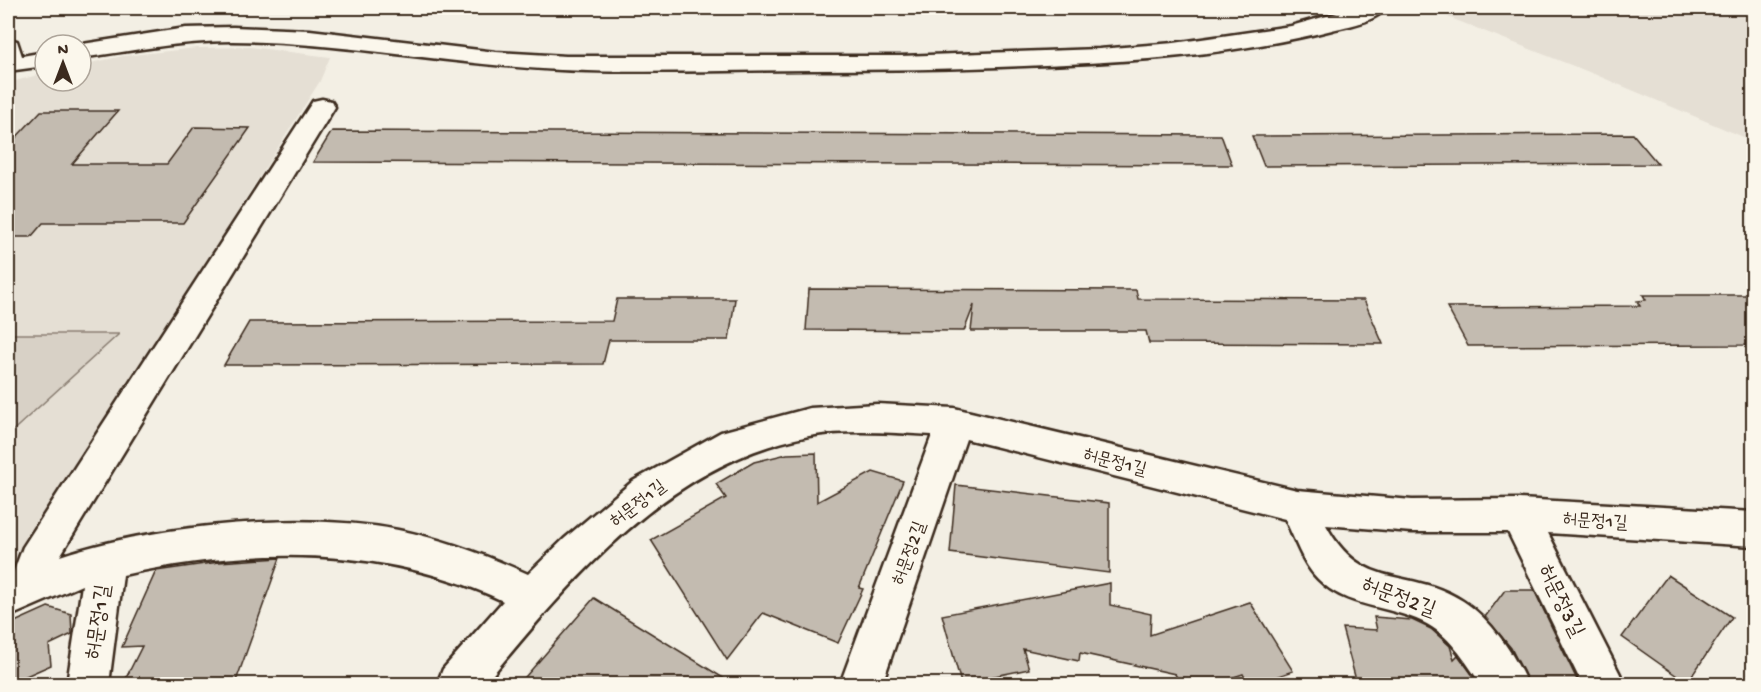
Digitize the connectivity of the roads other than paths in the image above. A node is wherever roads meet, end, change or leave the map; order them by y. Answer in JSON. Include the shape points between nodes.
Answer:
{"nodes":[{"id":1,"x":1374,"y":8,"type":"edge"},
{"id":2,"x":8,"y":46,"type":"edge"},
{"id":3,"x":93,"y":49,"type":"edge"},
{"id":4,"x":33,"y":61,"type":"edge"},
{"id":5,"x":322,"y":107,"type":"dead end"},
{"id":6,"x":954,"y":422,"type":"junction"},
{"id":7,"x":1297,"y":506,"type":"junction"},
{"id":8,"x":1519,"y":515,"type":"junction"},
{"id":9,"x":1754,"y":529,"type":"edge"},
{"id":10,"x":105,"y":560,"type":"junction"},
{"id":11,"x":18,"y":592,"type":"edge"},
{"id":12,"x":533,"y":596,"type":"junction"},
{"id":13,"x":88,"y":684,"type":"edge"},
{"id":14,"x":458,"y":684,"type":"edge"},
{"id":15,"x":861,"y":684,"type":"edge"},
{"id":16,"x":1506,"y":684,"type":"edge"},
{"id":17,"x":1604,"y":684,"type":"edge"}],
"edges":[{"from":1,"to":3,"type":"street","via":[[1292,33],[1174,50],[913,62],[567,63],[496,59],[310,37],[233,34],[186,35]]},
{"from":2,"to":4,"type":"street","via":[[12,65]]},
{"from":5,"to":11,"type":"street"},
{"from":6,"to":7,"type":"street","name":"허문정1길"},
{"from":6,"to":12,"type":"street","name":"허문정1길","via":[[877,418],[810,422],[734,442],[646,492]]},
{"from":6,"to":15,"type":"street","name":"허문정2길"},
{"from":7,"to":8,"type":"street","name":"허문정1길","via":[[1412,516]]},
{"from":7,"to":16,"type":"street","name":"허문정2길","via":[[1334,568],[1372,590],[1427,603],[1449,615]]},
{"from":8,"to":9,"type":"street","name":"허문정1길"},
{"from":8,"to":17,"type":"street","name":"허문정3길"},
{"from":10,"to":11,"type":"street","name":"허문정1길"},
{"from":10,"to":12,"type":"street","name":"허문정1길","via":[[243,541],[314,539],[378,544],[504,581]]},
{"from":10,"to":13,"type":"street","name":"허문정1길"},
{"from":12,"to":14,"type":"street","name":"허문정1길"}]}
